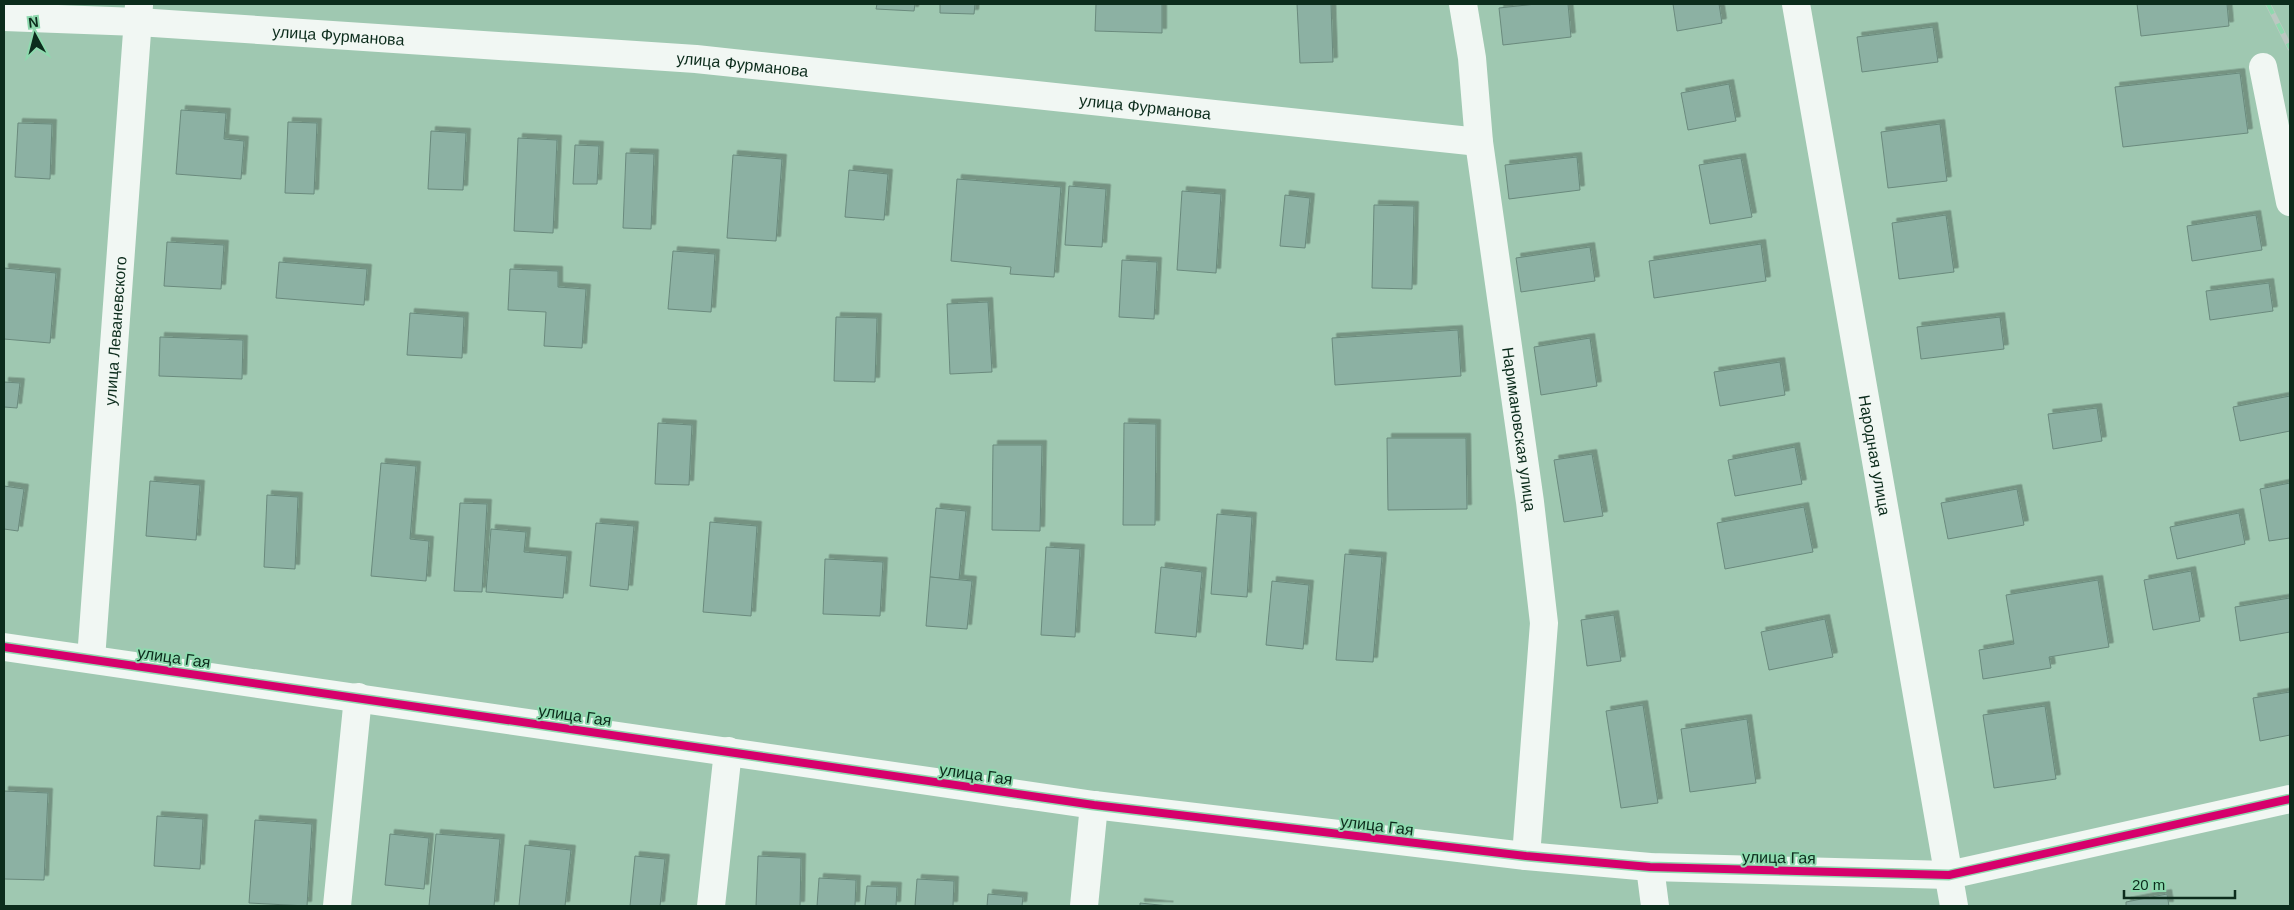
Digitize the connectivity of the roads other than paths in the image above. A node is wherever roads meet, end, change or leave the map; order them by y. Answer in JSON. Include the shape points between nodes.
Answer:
{"nodes":[{"id":1,"x":1463,"y":4,"type":"edge"},
{"id":2,"x":1796,"y":4,"type":"edge"},
{"id":3,"x":138,"y":13,"type":"edge"},
{"id":4,"x":4,"y":18,"type":"edge"},
{"id":5,"x":2263,"y":67,"type":"dead end"},
{"id":6,"x":1479,"y":142,"type":"junction"},
{"id":7,"x":2290,"y":202,"type":"edge"},
{"id":8,"x":4,"y":647,"type":"edge"},
{"id":9,"x":91,"y":660,"type":"junction"},
{"id":10,"x":358,"y":697,"type":"junction"},
{"id":11,"x":728,"y":751,"type":"junction"},
{"id":12,"x":2290,"y":799,"type":"edge"},
{"id":13,"x":1094,"y":805,"type":"junction"},
{"id":14,"x":1526,"y":856,"type":"junction"},
{"id":15,"x":1650,"y":867,"type":"junction"},
{"id":16,"x":1949,"y":875,"type":"junction"},
{"id":17,"x":337,"y":906,"type":"edge"},
{"id":18,"x":711,"y":906,"type":"edge"},
{"id":19,"x":1084,"y":906,"type":"edge"},
{"id":20,"x":1654,"y":906,"type":"edge"},
{"id":21,"x":1954,"y":906,"type":"edge"}],
"edges":[{"from":1,"to":6,"type":"street","name":"Наримановская улица","via":[[1472,58]]},
{"from":2,"to":16,"type":"street","name":"Народная улица"},
{"from":3,"to":4,"type":"street","name":"улица Фурманова"},
{"from":3,"to":6,"type":"street","name":"улица Фурманова","via":[[696,59]]},
{"from":3,"to":9,"type":"street","name":"улица Леваневского"},
{"from":5,"to":7,"type":"street"},
{"from":6,"to":14,"type":"street","name":"Наримановская улица","via":[[1544,623]]},
{"from":8,"to":9,"type":"street","name":"улица Гая"},
{"from":9,"to":10,"type":"street","name":"улица Гая"},
{"from":10,"to":11,"type":"street","name":"улица Гая"},
{"from":10,"to":17,"type":"street"},
{"from":11,"to":13,"type":"street","name":"улица Гая"},
{"from":11,"to":18,"type":"street"},
{"from":12,"to":16,"type":"street","name":"улица Гая"},
{"from":13,"to":14,"type":"street","name":"улица Гая"},
{"from":13,"to":19,"type":"street"},
{"from":14,"to":15,"type":"street","name":"улица Гая"},
{"from":15,"to":16,"type":"street","name":"улица Гая"},
{"from":15,"to":20,"type":"street"},
{"from":16,"to":21,"type":"street","name":"Народная улица"}]}
